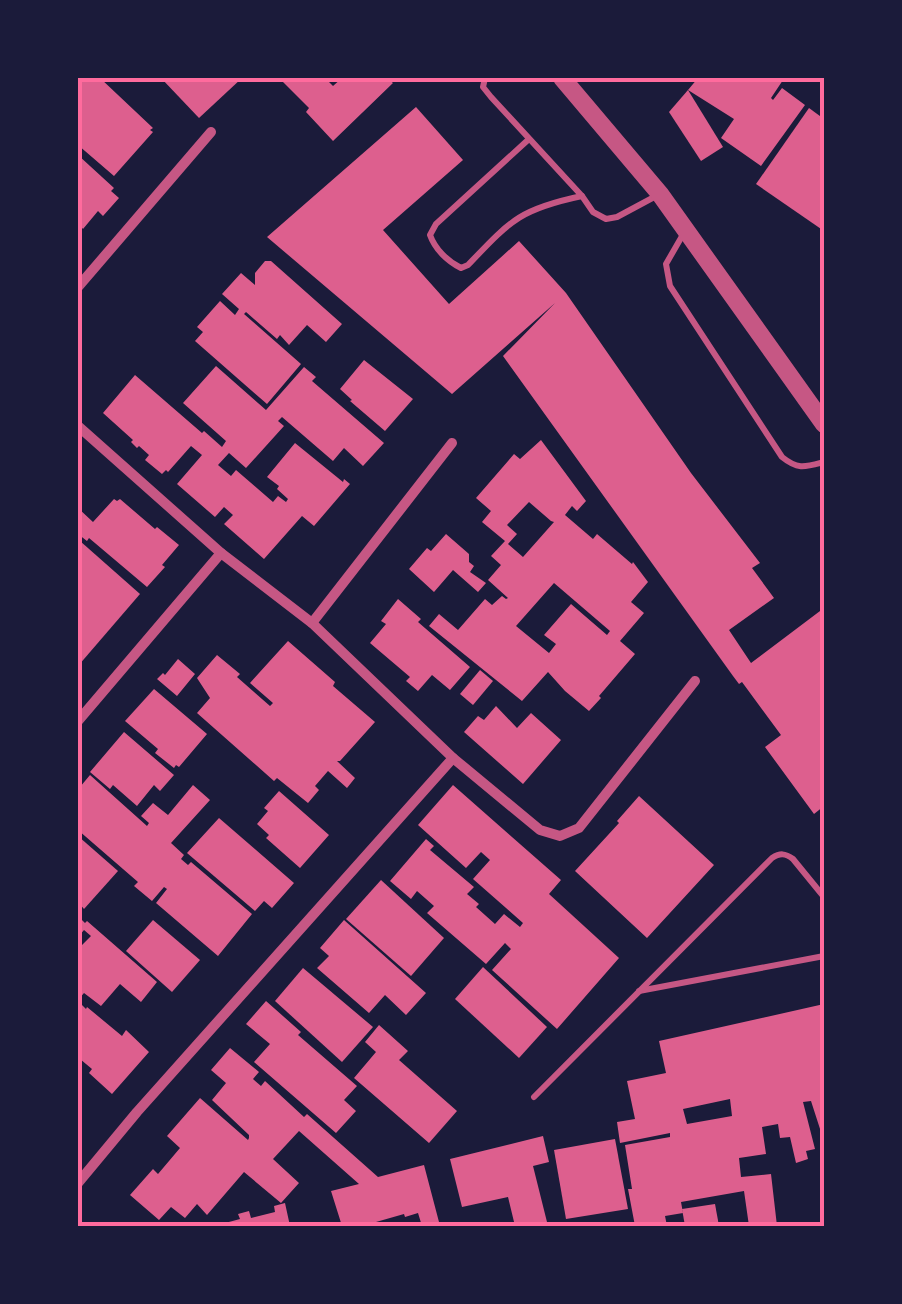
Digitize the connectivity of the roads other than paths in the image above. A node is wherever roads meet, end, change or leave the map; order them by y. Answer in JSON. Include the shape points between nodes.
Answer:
{"nodes":[{"id":1,"x":485,"y":78,"type":"edge"},
{"id":2,"x":562,"y":78,"type":"edge"},
{"id":3,"x":211,"y":132,"type":"dead end"},
{"id":4,"x":529,"y":139,"type":"junction"},
{"id":5,"x":660,"y":194,"type":"junction"},
{"id":6,"x":582,"y":196,"type":"junction"},
{"id":7,"x":685,"y":230,"type":"junction"},
{"id":8,"x":78,"y":287,"type":"edge"},
{"id":9,"x":824,"y":424,"type":"edge"},
{"id":10,"x":78,"y":426,"type":"edge"},
{"id":11,"x":452,"y":443,"type":"dead end"},
{"id":12,"x":824,"y":462,"type":"edge"},
{"id":13,"x":824,"y":517,"type":"edge"},
{"id":14,"x":824,"y":525,"type":"edge"},
{"id":15,"x":221,"y":553,"type":"junction"},
{"id":16,"x":312,"y":623,"type":"junction"},
{"id":17,"x":695,"y":681,"type":"dead end"},
{"id":18,"x":78,"y":721,"type":"edge"},
{"id":19,"x":453,"y":758,"type":"junction"},
{"id":20,"x":824,"y":897,"type":"edge"},
{"id":21,"x":824,"y":956,"type":"edge"},
{"id":22,"x":638,"y":991,"type":"junction"},
{"id":23,"x":534,"y":1097,"type":"dead end"},
{"id":24,"x":78,"y":1183,"type":"edge"}],
"edges":[{"from":1,"to":4,"type":"lane","via":[[483,87]]},
{"from":2,"to":5,"type":"street"},
{"from":3,"to":8,"type":"street"},
{"from":4,"to":6,"type":"lane"},
{"from":4,"to":6,"type":"lane","via":[[436,224],[434,246],[461,268],[530,209]]},
{"from":5,"to":6,"type":"lane","via":[[606,219]]},
{"from":5,"to":7,"type":"street"},
{"from":7,"to":9,"type":"street"},
{"from":7,"to":12,"type":"lane","via":[[666,264],[670,286],[782,456],[792,465]]},
{"from":10,"to":15,"type":"street"},
{"from":11,"to":16,"type":"street"},
{"from":13,"to":14,"type":"lane"},
{"from":15,"to":16,"type":"street"},
{"from":15,"to":18,"type":"street"},
{"from":16,"to":19,"type":"street"},
{"from":17,"to":19,"type":"street","via":[[579,828],[560,836],[540,830]]},
{"from":19,"to":24,"type":"street"},
{"from":20,"to":22,"type":"lane","via":[[793,859],[778,854]]},
{"from":21,"to":22,"type":"lane"},
{"from":22,"to":23,"type":"lane"}]}
